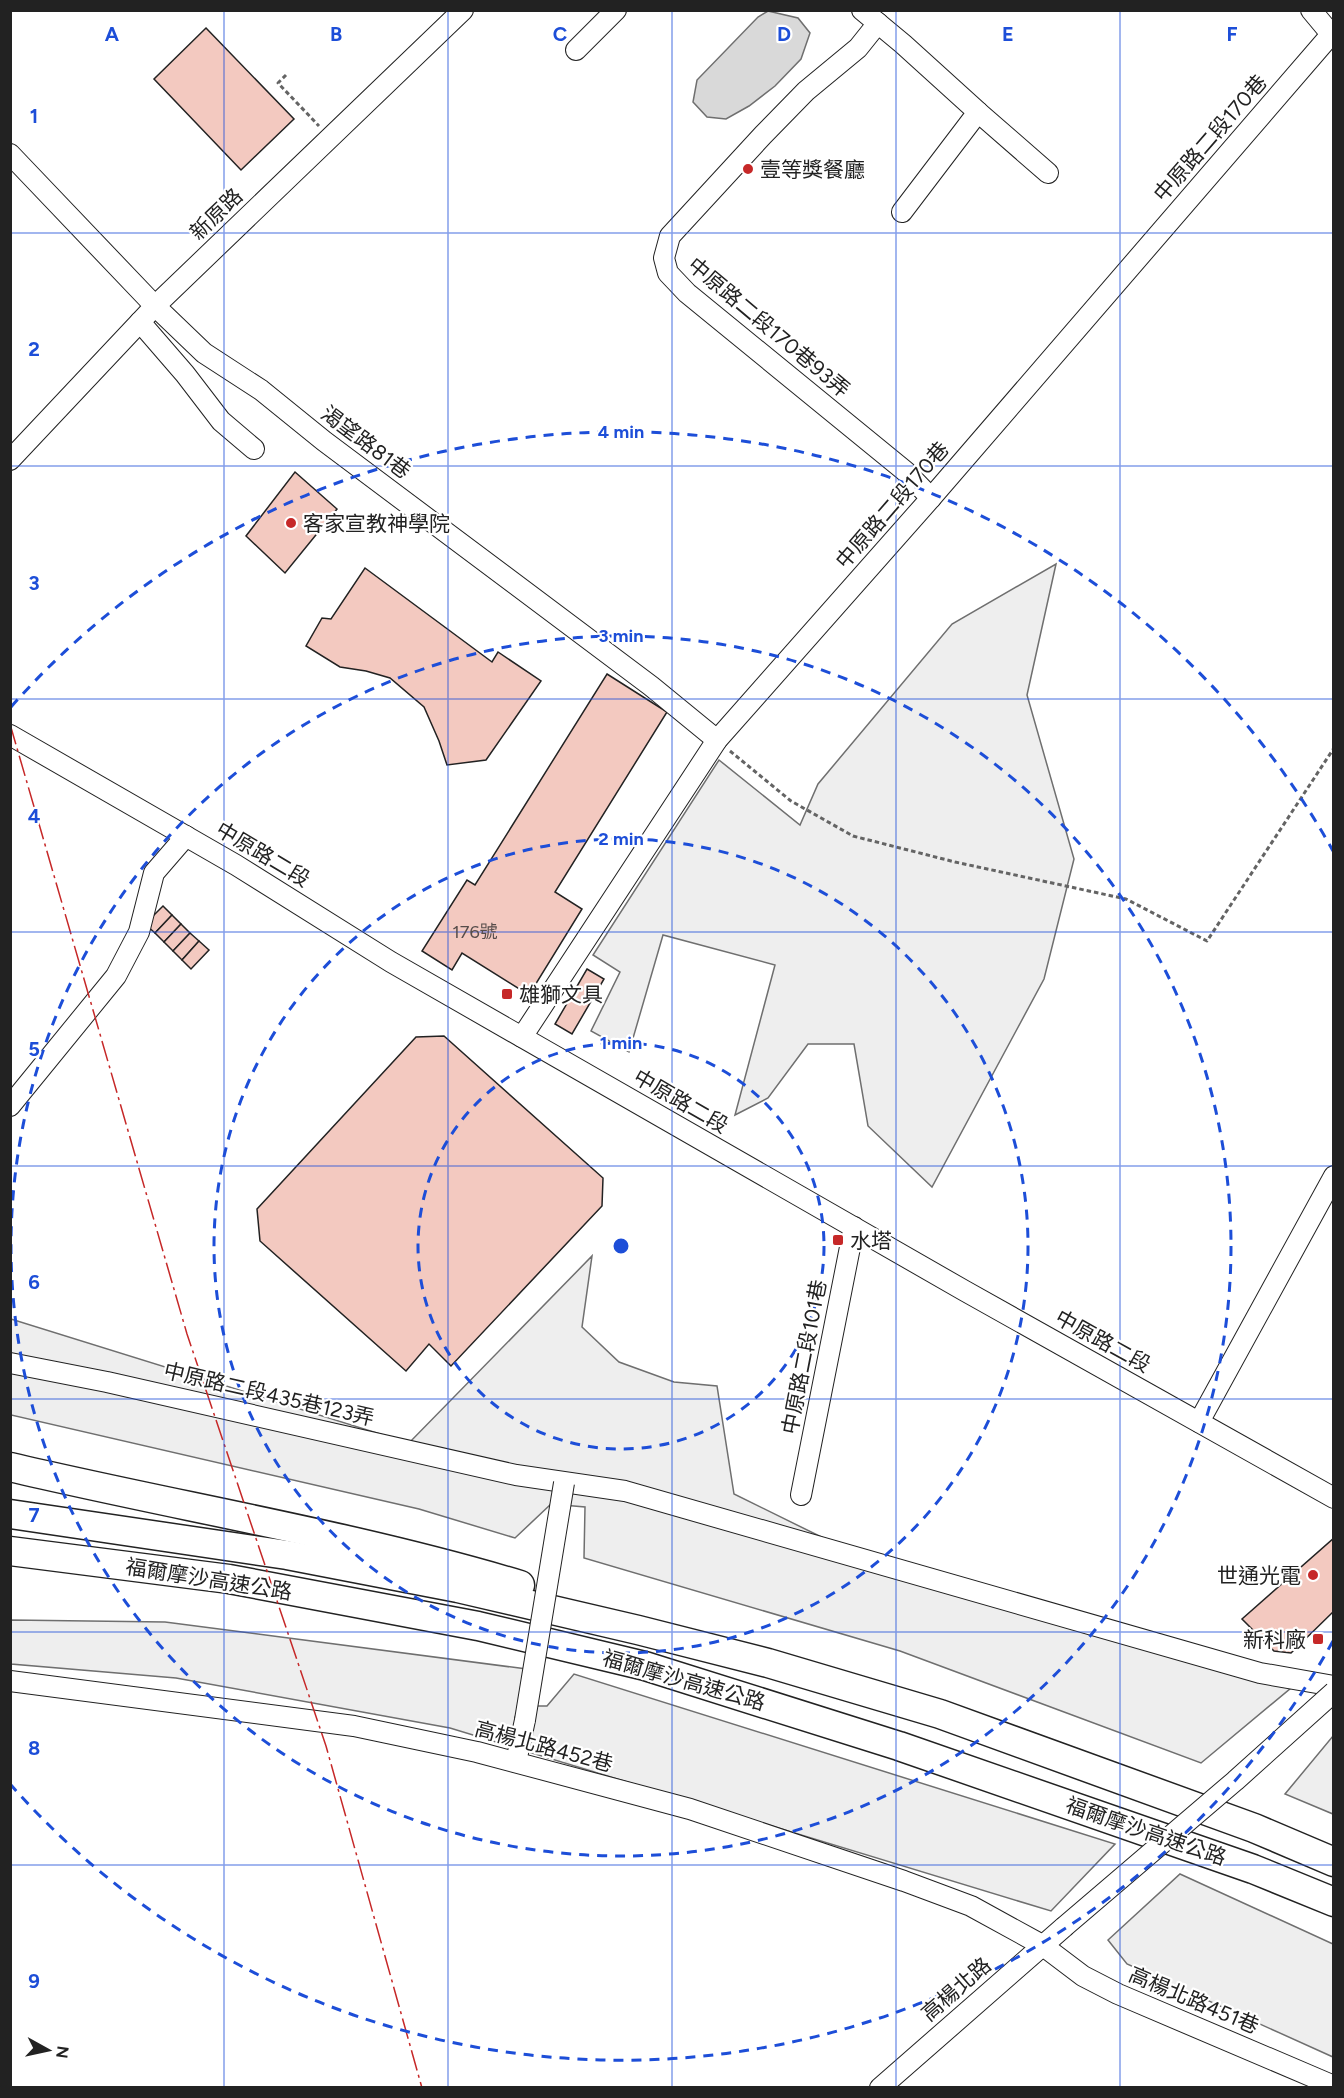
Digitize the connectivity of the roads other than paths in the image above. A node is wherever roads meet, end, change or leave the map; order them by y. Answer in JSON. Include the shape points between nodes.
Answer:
{"nodes":[{"id":1,"x":464,"y":10,"type":"edge"},
{"id":2,"x":616,"y":10,"type":"edge"},
{"id":3,"x":862,"y":10,"type":"edge"},
{"id":4,"x":1311,"y":10,"type":"edge"},
{"id":5,"x":878,"y":23,"type":"junction"},
{"id":6,"x":1332,"y":32,"type":"edge"},
{"id":7,"x":576,"y":50,"type":"dead end"},
{"id":8,"x":978,"y":112,"type":"junction"},
{"id":9,"x":13,"y":162,"type":"edge"},
{"id":10,"x":1048,"y":173,"type":"dead end"},
{"id":11,"x":902,"y":212,"type":"dead end"},
{"id":12,"x":154,"y":306,"type":"junction"},
{"id":13,"x":140,"y":322,"type":"junction"},
{"id":14,"x":254,"y":449,"type":"dead end"},
{"id":15,"x":10,"y":460,"type":"edge"},
{"id":16,"x":931,"y":498,"type":"junction"},
{"id":17,"x":10,"y":735,"type":"edge"},
{"id":18,"x":717,"y":740,"type":"junction"},
{"id":19,"x":186,"y":836,"type":"junction"},
{"id":20,"x":522,"y":1037,"type":"junction"},
{"id":21,"x":10,"y":1106,"type":"edge"},
{"id":22,"x":1334,"y":1176,"type":"edge"},
{"id":23,"x":854,"y":1227,"type":"junction"},
{"id":24,"x":10,"y":1363,"type":"edge"},
{"id":25,"x":1199,"y":1422,"type":"junction"},
{"id":26,"x":10,"y":1467,"type":"edge"},
{"id":27,"x":10,"y":1475,"type":"edge"},
{"id":28,"x":564,"y":1483,"type":"junction"},
{"id":29,"x":83,"y":1484,"type":"junction"},
{"id":30,"x":801,"y":1495,"type":"dead end"},
{"id":31,"x":1334,"y":1498,"type":"edge"},
{"id":32,"x":10,"y":1514,"type":"edge"},
{"id":33,"x":10,"y":1551,"type":"edge"},
{"id":34,"x":768,"y":1663,"type":"junction"},
{"id":35,"x":10,"y":1681,"type":"edge"},
{"id":36,"x":1334,"y":1686,"type":"edge"},
{"id":37,"x":1334,"y":1692,"type":"edge"},
{"id":38,"x":516,"y":1762,"type":"junction"},
{"id":39,"x":1334,"y":1862,"type":"edge"},
{"id":40,"x":1334,"y":1902,"type":"edge"},
{"id":41,"x":1042,"y":1945,"type":"junction"},
{"id":42,"x":1334,"y":2086,"type":"edge"},
{"id":43,"x":880,"y":2088,"type":"edge"}],
"edges":[{"from":1,"to":12,"type":"street","name":"新原路"},
{"from":2,"to":7,"type":"street"},
{"from":3,"to":5,"type":"street"},
{"from":4,"to":6,"type":"street"},
{"from":5,"to":8,"type":"street"},
{"from":5,"to":16,"type":"street","name":"中原路二段170巷93弄","via":[[858,48],[770,127],[669,236],[664,258],[668,273],[687,293],[905,471]]},
{"from":6,"to":16,"type":"street","name":"中原路二段170巷"},
{"from":8,"to":10,"type":"street"},
{"from":8,"to":11,"type":"street"},
{"from":9,"to":12,"type":"street","name":"渴望路81巷"},
{"from":12,"to":13,"type":"street","name":"新原路"},
{"from":12,"to":18,"type":"street","name":"渴望路81巷","via":[[204,353],[261,390]]},
{"from":13,"to":14,"type":"street","via":[[221,420]]},
{"from":13,"to":15,"type":"street","name":"新原路"},
{"from":16,"to":18,"type":"street","name":"中原路二段170巷"},
{"from":17,"to":19,"type":"street","name":"中原路二段"},
{"from":18,"to":20,"type":"street","name":"中原路二段170巷"},
{"from":19,"to":20,"type":"street","name":"中原路二段"},
{"from":19,"to":21,"type":"street","via":[[154,873],[139,932],[116,976]]},
{"from":20,"to":23,"type":"street","name":"中原路二段"},
{"from":22,"to":25,"type":"street"},
{"from":23,"to":25,"type":"street","name":"中原路二段"},
{"from":23,"to":30,"type":"street","name":"中原路二段101巷"},
{"from":24,"to":28,"type":"street","name":"中原路二段435巷123弄"},
{"from":25,"to":31,"type":"street","name":"中原路二段"},
{"from":26,"to":29,"type":"highway"},
{"from":27,"to":29,"type":"highway"},
{"from":28,"to":36,"type":"street","name":"中原路二段435巷123弄","via":[[625,1491],[1260,1673]]},
{"from":28,"to":38,"type":"street","bridge":true},
{"from":29,"to":34,"type":"highway","via":[[354,1541],[475,1571]]},
{"from":32,"to":34,"type":"highway","name":"福爾摩沙高速公路","via":[[287,1555],[458,1588]]},
{"from":33,"to":40,"type":"highway","name":"福爾摩沙高速公路","via":[[229,1579],[477,1626],[645,1666],[910,1750],[1253,1869]]},
{"from":34,"to":39,"type":"highway","name":"福爾摩沙高速公路","via":[[940,1714],[1254,1828]]},
{"from":35,"to":38,"type":"street","name":"高楊北路452巷","via":[[354,1726]]},
{"from":37,"to":41,"type":"street","name":"高楊北路","bridge":true},
{"from":38,"to":41,"type":"street","name":"高楊北路452巷","via":[[690,1809],[904,1881],[971,1906]]},
{"from":41,"to":42,"type":"street","name":"高楊北路451巷","via":[[1083,1976],[1118,1994]]},
{"from":41,"to":43,"type":"street","name":"高楊北路"}]}
